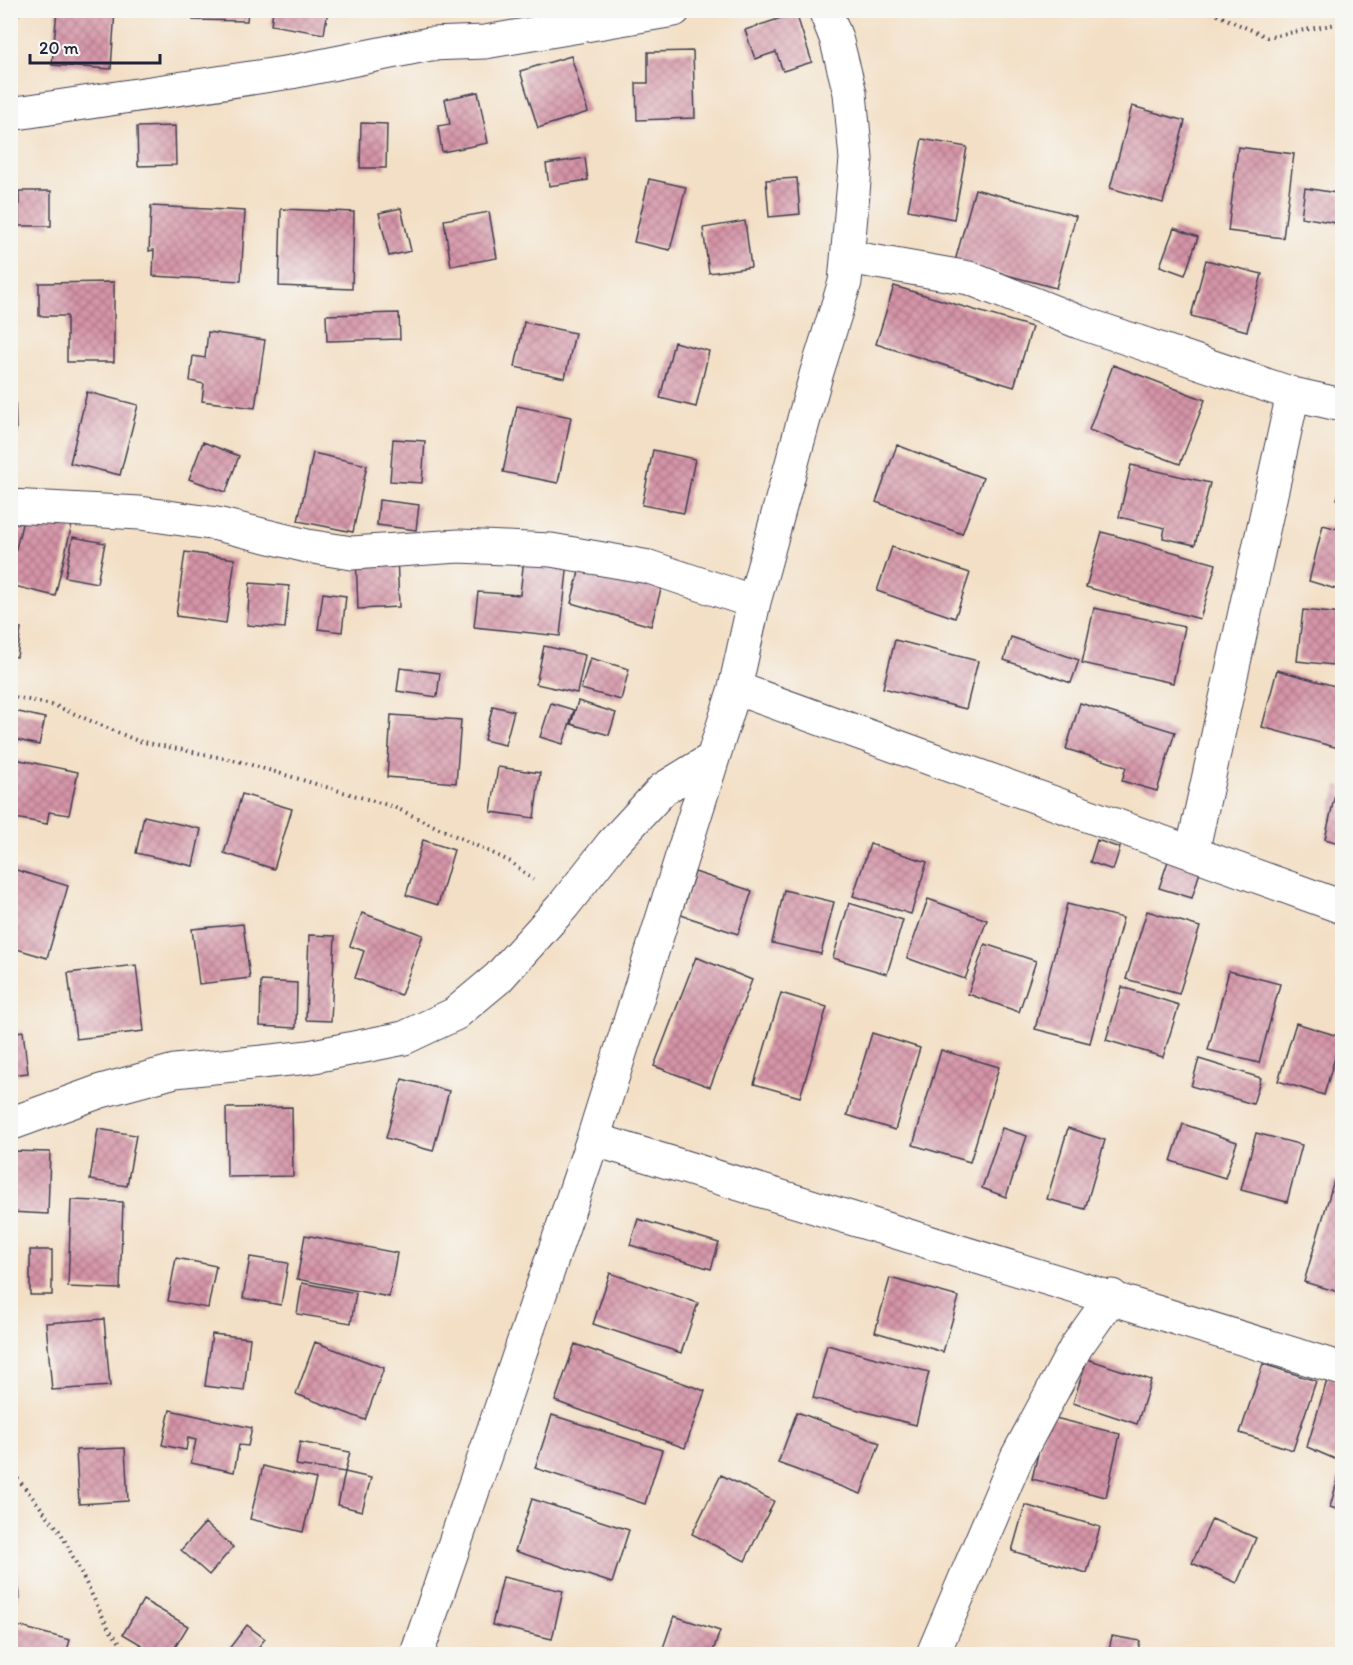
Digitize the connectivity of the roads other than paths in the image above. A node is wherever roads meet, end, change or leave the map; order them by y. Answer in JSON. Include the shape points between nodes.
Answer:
{"nodes":[{"id":1,"x":674,"y":10,"type":"edge"},
{"id":2,"x":825,"y":10,"type":"edge"},
{"id":3,"x":10,"y":114,"type":"edge"},
{"id":4,"x":848,"y":256,"type":"junction"},
{"id":5,"x":1293,"y":394,"type":"junction"},
{"id":6,"x":1342,"y":405,"type":"edge"},
{"id":7,"x":10,"y":506,"type":"edge"},
{"id":8,"x":754,"y":603,"type":"junction"},
{"id":9,"x":735,"y":688,"type":"junction"},
{"id":10,"x":712,"y":759,"type":"junction"},
{"id":11,"x":1191,"y":853,"type":"junction"},
{"id":12,"x":1342,"y":907,"type":"edge"},
{"id":13,"x":10,"y":1124,"type":"edge"},
{"id":14,"x":593,"y":1139,"type":"junction"},
{"id":15,"x":1112,"y":1296,"type":"junction"},
{"id":16,"x":1342,"y":1369,"type":"edge"},
{"id":17,"x":417,"y":1654,"type":"edge"},
{"id":18,"x":933,"y":1654,"type":"edge"}],
"edges":[{"from":1,"to":3,"type":"street","via":[[485,42],[430,44],[291,72]]},
{"from":2,"to":4,"type":"street","via":[[836,38],[851,104],[856,159]]},
{"from":4,"to":5,"type":"street","via":[[969,278],[1079,322]]},
{"from":4,"to":8,"type":"street"},
{"from":5,"to":6,"type":"street"},
{"from":5,"to":11,"type":"street"},
{"from":7,"to":8,"type":"street","via":[[151,514],[217,524],[352,554],[459,546],[551,550],[649,567]]},
{"from":8,"to":9,"type":"street"},
{"from":9,"to":10,"type":"street"},
{"from":9,"to":11,"type":"street"},
{"from":10,"to":13,"type":"street","via":[[663,789],[498,978],[455,1014],[404,1038],[309,1057],[175,1071],[100,1091]]},
{"from":10,"to":14,"type":"street"},
{"from":11,"to":12,"type":"street"},
{"from":14,"to":15,"type":"street"},
{"from":14,"to":17,"type":"street"},
{"from":15,"to":16,"type":"street"},
{"from":15,"to":18,"type":"street","via":[[1076,1347],[1017,1457]]}]}
